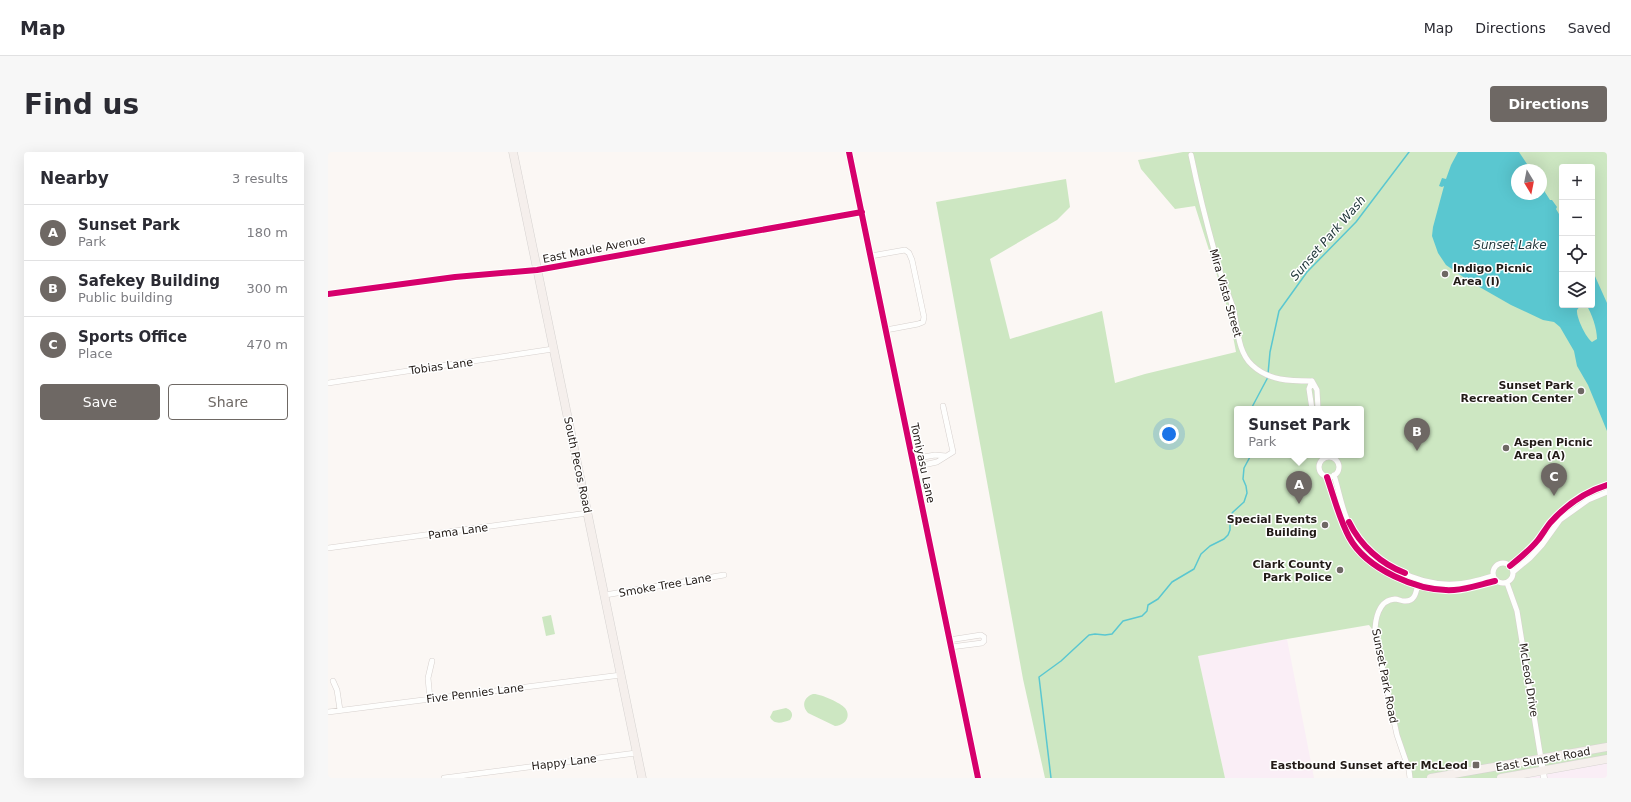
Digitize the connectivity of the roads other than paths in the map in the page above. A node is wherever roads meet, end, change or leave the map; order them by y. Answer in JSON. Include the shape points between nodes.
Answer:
{"nodes":[{"id":1,"x":513,"y":152,"type":"edge"},
{"id":2,"x":849,"y":152,"type":"edge"},
{"id":3,"x":1191,"y":155,"type":"dead end"},
{"id":4,"x":862,"y":212,"type":"junction"},
{"id":5,"x":871,"y":256,"type":"junction"},
{"id":6,"x":537,"y":270,"type":"junction"},
{"id":7,"x":328,"y":294,"type":"edge"},
{"id":8,"x":886,"y":330,"type":"junction"},
{"id":9,"x":553,"y":349,"type":"junction"},
{"id":10,"x":1312,"y":381,"type":"junction"},
{"id":11,"x":328,"y":383,"type":"edge"},
{"id":12,"x":943,"y":406,"type":"dead end"},
{"id":13,"x":1312,"y":406,"type":"edge"},
{"id":14,"x":1318,"y":406,"type":"edge"},
{"id":15,"x":946,"y":456,"type":"junction"},
{"id":16,"x":1325,"y":458,"type":"edge"},
{"id":17,"x":1332,"y":458,"type":"edge"},
{"id":18,"x":912,"y":459,"type":"junction"},
{"id":19,"x":914,"y":467,"type":"junction"},
{"id":20,"x":1334,"y":475,"type":"junction"},
{"id":21,"x":1327,"y":477,"type":"junction"},
{"id":22,"x":1607,"y":485,"type":"edge"},
{"id":23,"x":1607,"y":492,"type":"edge"},
{"id":24,"x":588,"y":513,"type":"junction"},
{"id":25,"x":328,"y":548,"type":"edge"},
{"id":26,"x":1510,"y":566,"type":"junction"},
{"id":27,"x":1513,"y":572,"type":"junction"},
{"id":28,"x":724,"y":575,"type":"dead end"},
{"id":29,"x":1494,"y":579,"type":"junction"},
{"id":30,"x":1419,"y":582,"type":"junction"},
{"id":31,"x":1507,"y":583,"type":"junction"},
{"id":32,"x":605,"y":595,"type":"junction"},
{"id":33,"x":949,"y":640,"type":"junction"},
{"id":34,"x":951,"y":647,"type":"junction"},
{"id":35,"x":432,"y":661,"type":"dead end"},
{"id":36,"x":621,"y":675,"type":"junction"},
{"id":37,"x":334,"y":681,"type":"dead end"},
{"id":38,"x":430,"y":699,"type":"junction"},
{"id":39,"x":340,"y":710,"type":"junction"},
{"id":40,"x":328,"y":712,"type":"edge"},
{"id":41,"x":1607,"y":748,"type":"edge"},
{"id":42,"x":636,"y":753,"type":"junction"},
{"id":43,"x":1541,"y":759,"type":"junction"},
{"id":44,"x":1607,"y":759,"type":"edge"},
{"id":45,"x":1544,"y":774,"type":"edge"},
{"id":46,"x":444,"y":778,"type":"edge"},
{"id":47,"x":642,"y":778,"type":"edge"},
{"id":48,"x":978,"y":778,"type":"edge"},
{"id":49,"x":1410,"y":778,"type":"edge"},
{"id":50,"x":1431,"y":778,"type":"edge"},
{"id":51,"x":1501,"y":778,"type":"edge"}],
"edges":[{"from":1,"to":6,"type":"main road","name":"South Pecos Road"},
{"from":2,"to":4,"type":"street","name":"Tomiyasu Lane"},
{"from":3,"to":10,"type":"street","name":"Mira Vista Street","via":[[1220,273],[1233,308],[1247,360],[1268,376],[1286,381]]},
{"from":4,"to":5,"type":"street","name":"Tomiyasu Lane"},
{"from":4,"to":6,"type":"street","name":"East Maule Avenue"},
{"from":5,"to":8,"type":"street","name":"Tomiyasu Lane"},
{"from":5,"to":8,"type":"street","via":[[905,250],[909,253],[924,317],[923,322],[918,324]]},
{"from":6,"to":7,"type":"street","name":"East Maule Avenue","via":[[455,277]]},
{"from":6,"to":9,"type":"main road","name":"South Pecos Road"},
{"from":8,"to":18,"type":"street","name":"Tomiyasu Lane"},
{"from":9,"to":11,"type":"street","name":"Tobias Lane"},
{"from":9,"to":24,"type":"main road","name":"South Pecos Road"},
{"from":10,"to":13,"type":"street","via":[[1309,389]]},
{"from":10,"to":14,"type":"street","via":[[1317,390]]},
{"from":12,"to":15,"type":"street","via":[[953,452]]},
{"from":15,"to":18,"type":"street","via":[[936,454]]},
{"from":15,"to":19,"type":"street","via":[[937,462]]},
{"from":16,"to":21,"type":"street","via":[[1319,467],[1321,474]]},
{"from":17,"to":20,"type":"street","via":[[1338,465],[1338,471]]},
{"from":18,"to":19,"type":"street","name":"Tomiyasu Lane"},
{"from":19,"to":33,"type":"street","name":"Tomiyasu Lane"},
{"from":20,"to":21,"type":"street"},
{"from":20,"to":30,"type":"street","via":[[1345,513],[1363,544],[1383,561]]},
{"from":21,"to":30,"type":"street","via":[[1343,525],[1357,548],[1379,568],[1397,577]]},
{"from":22,"to":26,"type":"street","via":[[1585,494],[1569,505],[1550,523],[1526,553]]},
{"from":23,"to":27,"type":"street","via":[[1588,500],[1560,520],[1530,558]]},
{"from":24,"to":25,"type":"street","name":"Pama Lane"},
{"from":24,"to":32,"type":"main road","name":"South Pecos Road"},
{"from":26,"to":27,"type":"street"},
{"from":26,"to":29,"type":"street","via":[[1504,563],[1497,564],[1493,570]]},
{"from":27,"to":31,"type":"street"},
{"from":28,"to":32,"type":"street","name":"Smoke Tree Lane"},
{"from":29,"to":30,"type":"street","via":[[1453,585]]},
{"from":29,"to":31,"type":"street","via":[[1500,583]]},
{"from":30,"to":49,"type":"street","name":"Sunset Park Road","via":[[1412,599],[1394,599],[1386,603],[1378,612],[1375,621],[1375,633],[1397,736]]},
{"from":31,"to":43,"type":"street","name":"McLeod Drive","via":[[1517,611]]},
{"from":32,"to":36,"type":"main road","name":"South Pecos Road"},
{"from":33,"to":34,"type":"street","name":"Tomiyasu Lane"},
{"from":33,"to":34,"type":"street","via":[[981,635],[984,637],[982,643]]},
{"from":34,"to":48,"type":"street","name":"Tomiyasu Lane"},
{"from":35,"to":38,"type":"street","via":[[428,678]]},
{"from":36,"to":38,"type":"street","name":"Five Pennies Lane"},
{"from":36,"to":42,"type":"main road","name":"South Pecos Road"},
{"from":37,"to":39,"type":"street","via":[[338,690]]},
{"from":38,"to":39,"type":"street","name":"Five Pennies Lane"},
{"from":39,"to":40,"type":"street","name":"Five Pennies Lane"},
{"from":41,"to":43,"type":"main road","name":"East Sunset Road"},
{"from":42,"to":46,"type":"street","name":"Happy Lane"},
{"from":42,"to":47,"type":"main road","name":"South Pecos Road"},
{"from":43,"to":45,"type":"street","name":"McLeod Drive"},
{"from":43,"to":50,"type":"main road","name":"East Sunset Road"},
{"from":44,"to":45,"type":"main road","name":"East Sunset Road"},
{"from":45,"to":51,"type":"main road","name":"East Sunset Road"}]}
